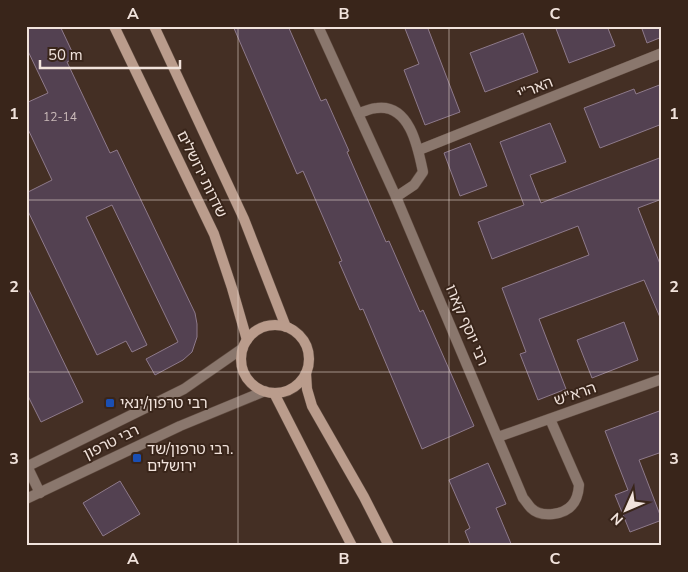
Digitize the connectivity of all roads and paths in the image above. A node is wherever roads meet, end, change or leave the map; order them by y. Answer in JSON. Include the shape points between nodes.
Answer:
{"nodes":[{"id":1,"x":114,"y":26,"type":"edge"},
{"id":2,"x":154,"y":26,"type":"edge"},
{"id":3,"x":318,"y":26,"type":"edge"},
{"id":4,"x":662,"y":53,"type":"edge"},
{"id":5,"x":358,"y":113,"type":"junction"},
{"id":6,"x":419,"y":150,"type":"junction"},
{"id":7,"x":396,"y":197,"type":"junction"},
{"id":8,"x":286,"y":327,"type":"junction"},
{"id":9,"x":245,"y":344,"type":"junction"},
{"id":10,"x":306,"y":373,"type":"junction"},
{"id":11,"x":662,"y":380,"type":"edge"},
{"id":12,"x":270,"y":392,"type":"junction"},
{"id":13,"x":550,"y":419,"type":"junction"},
{"id":14,"x":498,"y":437,"type":"junction"},
{"id":15,"x":27,"y":466,"type":"edge"},
{"id":16,"x":40,"y":493,"type":"junction"},
{"id":17,"x":26,"y":499,"type":"edge"},
{"id":18,"x":352,"y":546,"type":"edge"},
{"id":19,"x":389,"y":546,"type":"edge"}],
"edges":[{"from":1,"to":9,"type":"main road","name":"שדרות ירושלים","via":[[214,234],[232,288]]},
{"from":2,"to":8,"type":"main road","name":"שדרות ירושלים","via":[[244,219]]},
{"from":3,"to":5,"type":"street","name":"רבי יוסף קארו"},
{"from":4,"to":6,"type":"street","name":"האר\"י"},
{"from":5,"to":6,"type":"street","via":[[378,108],[395,110],[412,130]]},
{"from":5,"to":7,"type":"street","name":"רבי יוסף קארו"},
{"from":6,"to":7,"type":"street","via":[[423,172],[414,185]]},
{"from":7,"to":14,"type":"street","name":"רבי יוסף קארו"},
{"from":8,"to":9,"type":"main road","via":[[260,329]]},
{"from":8,"to":10,"type":"main road","via":[[304,343],[308,358]]},
{"from":9,"to":12,"type":"main road","via":[[242,365],[245,374],[250,382]]},
{"from":9,"to":15,"type":"street","name":"רבי טרפון","via":[[184,389]]},
{"from":10,"to":12,"type":"main road","via":[[293,388]]},
{"from":10,"to":19,"type":"main road","via":[[312,406]]},
{"from":11,"to":13,"type":"street","name":"הרא\"ש"},
{"from":12,"to":16,"type":"street","name":"רבי טרפון","via":[[180,426]]},
{"from":12,"to":18,"type":"main road"},
{"from":13,"to":14,"type":"street","name":"הרא\"ש"},
{"from":13,"to":14,"type":"street","name":"רבי יוסף קארו","via":[[579,485],[574,502],[564,513],[543,515],[531,508]]},
{"from":15,"to":16,"type":"street"},
{"from":16,"to":17,"type":"street","name":"רבי טרפון"}]}
